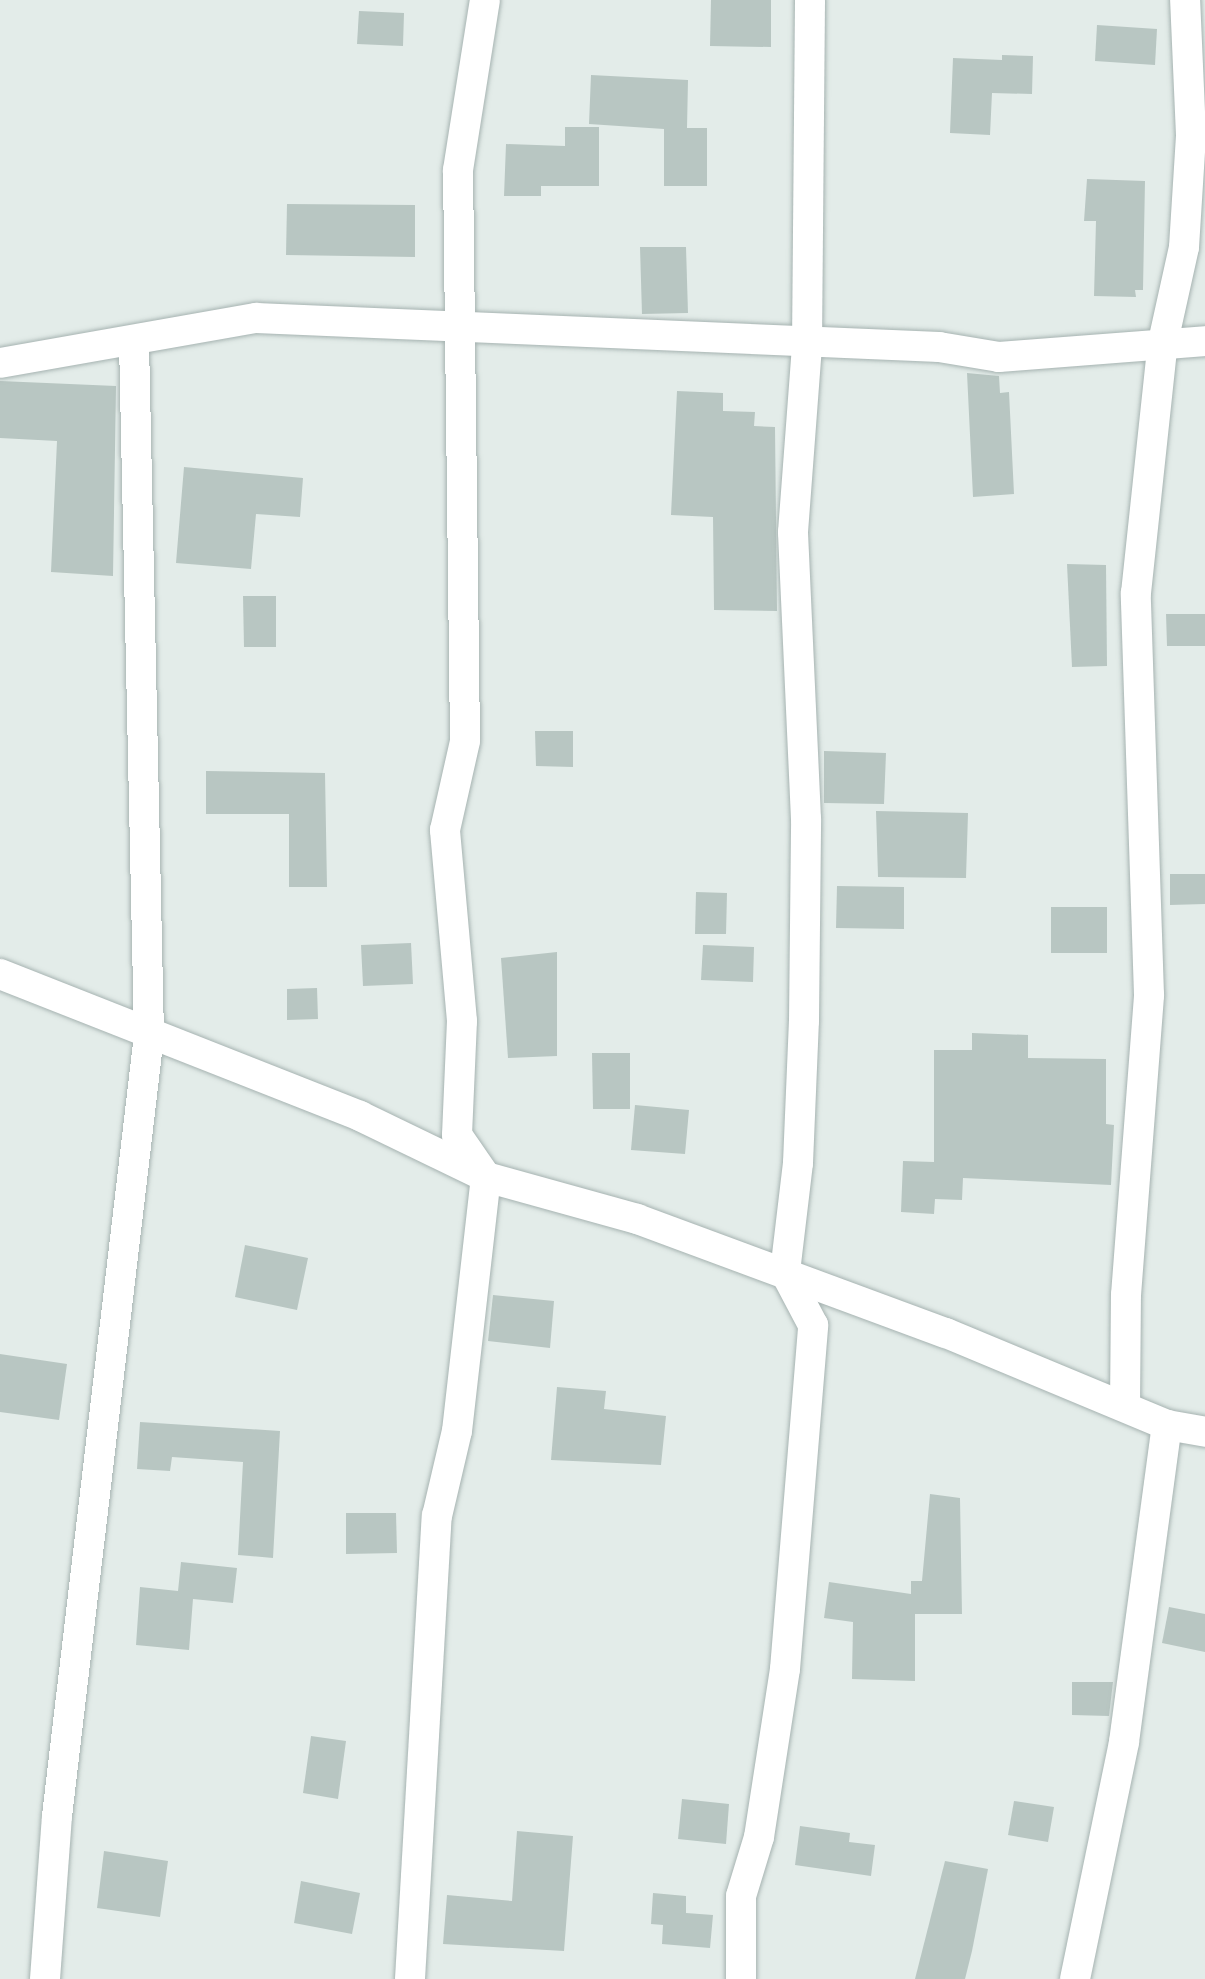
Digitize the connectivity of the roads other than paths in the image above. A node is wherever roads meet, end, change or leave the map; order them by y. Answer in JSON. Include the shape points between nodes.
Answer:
{"nodes":[{"id":1,"x":486,"y":0,"type":"edge"},
{"id":2,"x":810,"y":0,"type":"edge"},
{"id":3,"x":1184,"y":0,"type":"edge"},
{"id":4,"x":457,"y":328,"type":"junction"},
{"id":5,"x":1205,"y":340,"type":"edge"},
{"id":6,"x":1163,"y":342,"type":"junction"},
{"id":7,"x":134,"y":343,"type":"junction"},
{"id":8,"x":807,"y":345,"type":"junction"},
{"id":9,"x":0,"y":363,"type":"edge"},
{"id":10,"x":0,"y":974,"type":"edge"},
{"id":11,"x":149,"y":1035,"type":"junction"},
{"id":12,"x":486,"y":1178,"type":"junction"},
{"id":13,"x":785,"y":1272,"type":"junction"},
{"id":14,"x":1124,"y":1406,"type":"junction"},
{"id":15,"x":1167,"y":1426,"type":"junction"},
{"id":16,"x":1205,"y":1432,"type":"edge"},
{"id":17,"x":45,"y":1979,"type":"edge"},
{"id":18,"x":410,"y":1979,"type":"edge"},
{"id":19,"x":741,"y":1979,"type":"edge"},
{"id":20,"x":1076,"y":1979,"type":"edge"}],
"edges":[{"from":1,"to":4,"type":"street","via":[[458,170]]},
{"from":2,"to":8,"type":"street"},
{"from":3,"to":6,"type":"street","via":[[1191,135],[1185,228]]},
{"from":4,"to":7,"type":"street","via":[[256,318]]},
{"from":4,"to":8,"type":"street"},
{"from":4,"to":12,"type":"street","via":[[465,741],[445,830],[462,1021],[457,1135]]},
{"from":5,"to":6,"type":"street"},
{"from":6,"to":8,"type":"street","via":[[999,357],[939,347]]},
{"from":6,"to":14,"type":"street","via":[[1136,593],[1150,995],[1126,1295]]},
{"from":7,"to":9,"type":"street"},
{"from":7,"to":11,"type":"street"},
{"from":8,"to":13,"type":"street","via":[[793,532],[806,819],[804,1021]]},
{"from":10,"to":11,"type":"street"},
{"from":11,"to":12,"type":"street","via":[[360,1116]]},
{"from":11,"to":17,"type":"street","via":[[57,1816]]},
{"from":12,"to":13,"type":"street","via":[[638,1219]]},
{"from":12,"to":18,"type":"street","via":[[458,1431],[438,1516]]},
{"from":13,"to":14,"type":"street"},
{"from":13,"to":19,"type":"street","via":[[813,1326],[810,1385],[784,1669],[759,1837],[741,1896]]},
{"from":14,"to":15,"type":"street"},
{"from":15,"to":16,"type":"street"},
{"from":15,"to":20,"type":"street","via":[[1124,1742]]}]}
